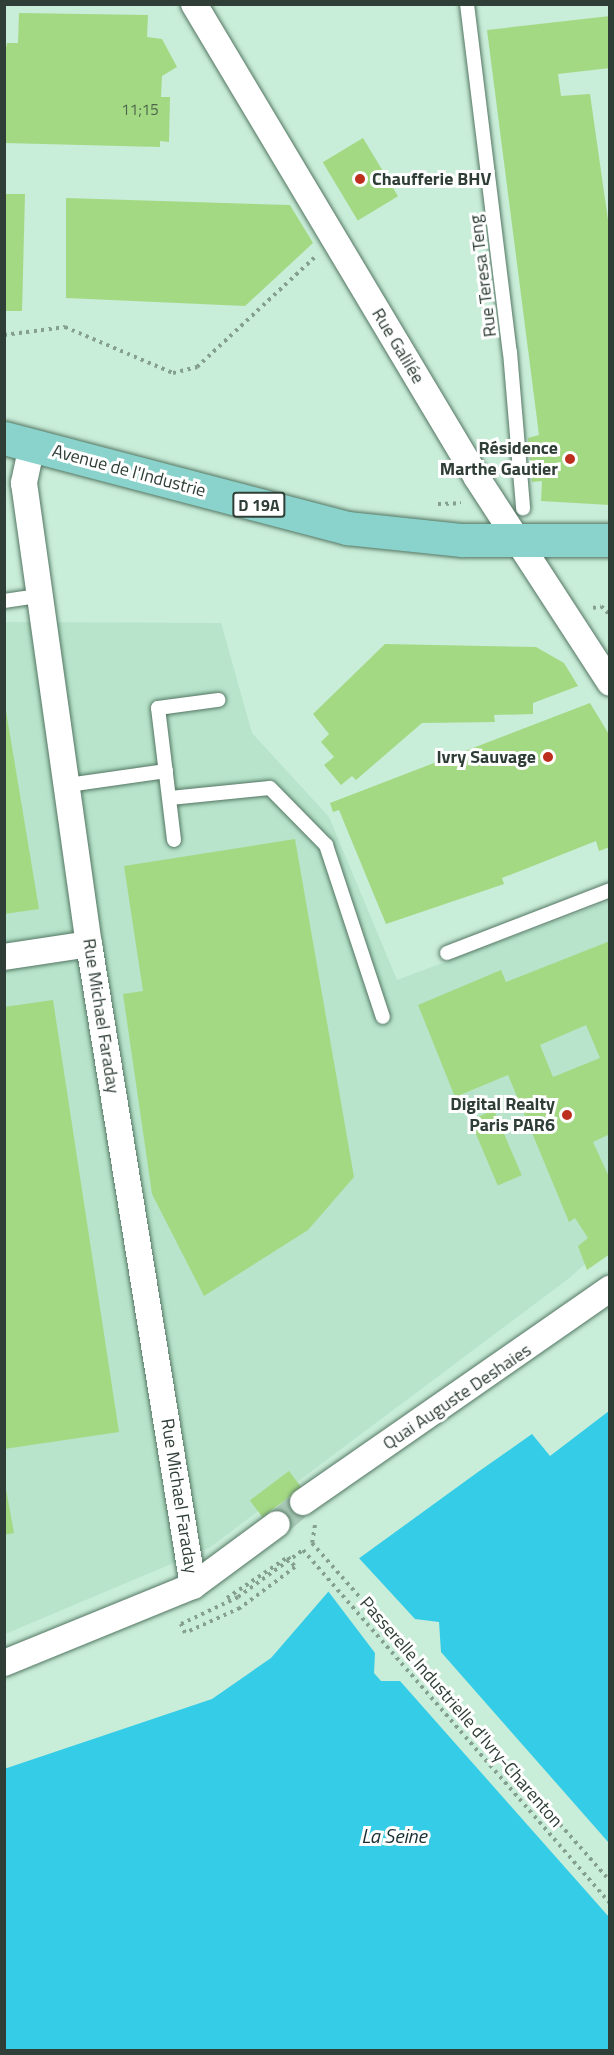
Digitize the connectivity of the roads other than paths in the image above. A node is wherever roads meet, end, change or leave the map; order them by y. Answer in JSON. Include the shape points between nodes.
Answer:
{"nodes":[{"id":1,"x":194,"y":4,"type":"edge"},
{"id":2,"x":468,"y":4,"type":"edge"},
{"id":3,"x":18,"y":441,"type":"edge"},
{"id":4,"x":521,"y":523,"type":"junction"},
{"id":5,"x":609,"y":540,"type":"edge"},
{"id":6,"x":44,"y":595,"type":"junction"},
{"id":7,"x":4,"y":601,"type":"edge"},
{"id":8,"x":609,"y":683,"type":"edge"},
{"id":9,"x":218,"y":700,"type":"dead end"},
{"id":10,"x":166,"y":771,"type":"junction"},
{"id":11,"x":68,"y":785,"type":"junction"},
{"id":12,"x":170,"y":798,"type":"junction"},
{"id":13,"x":174,"y":840,"type":"dead end"},
{"id":14,"x":609,"y":890,"type":"edge"},
{"id":15,"x":89,"y":944,"type":"junction"},
{"id":16,"x":447,"y":953,"type":"dead end"},
{"id":17,"x":4,"y":957,"type":"edge"},
{"id":18,"x":383,"y":1017,"type":"dead end"},
{"id":19,"x":609,"y":1289,"type":"edge"},
{"id":20,"x":303,"y":1502,"type":"tunnel mouth"},
{"id":21,"x":277,"y":1524,"type":"tunnel mouth"},
{"id":22,"x":193,"y":1586,"type":"junction"},
{"id":23,"x":4,"y":1663,"type":"edge"}],
"edges":[{"from":1,"to":4,"type":"street","name":"Rue Galilée","via":[[492,500]]},
{"from":2,"to":4,"type":"lane","name":"Rue Teresa Teng","via":[[510,352]]},
{"from":3,"to":4,"type":"main road","name":"Avenue de l'Industrie","number":"D 19A","via":[[348,528],[462,540]]},
{"from":3,"to":6,"type":"street","name":"Rue Michael Faraday"},
{"from":4,"to":5,"type":"main road","name":"Avenue de l'Industrie","number":"D 19A"},
{"from":4,"to":8,"type":"street","name":"Rue Galilée"},
{"from":6,"to":7,"type":"lane"},
{"from":6,"to":11,"type":"street","name":"Rue Michael Faraday"},
{"from":9,"to":10,"type":"lane","via":[[158,708]]},
{"from":10,"to":11,"type":"lane"},
{"from":10,"to":12,"type":"lane"},
{"from":11,"to":15,"type":"street","name":"Rue Michael Faraday"},
{"from":12,"to":13,"type":"lane"},
{"from":12,"to":18,"type":"lane","via":[[270,788],[326,845]]},
{"from":14,"to":16,"type":"lane"},
{"from":15,"to":17,"type":"street"},
{"from":15,"to":22,"type":"street","name":"Rue Michael Faraday"},
{"from":19,"to":20,"type":"street","name":"Quai Auguste Deshaies"},
{"from":21,"to":22,"type":"street"},
{"from":22,"to":23,"type":"street"}]}
